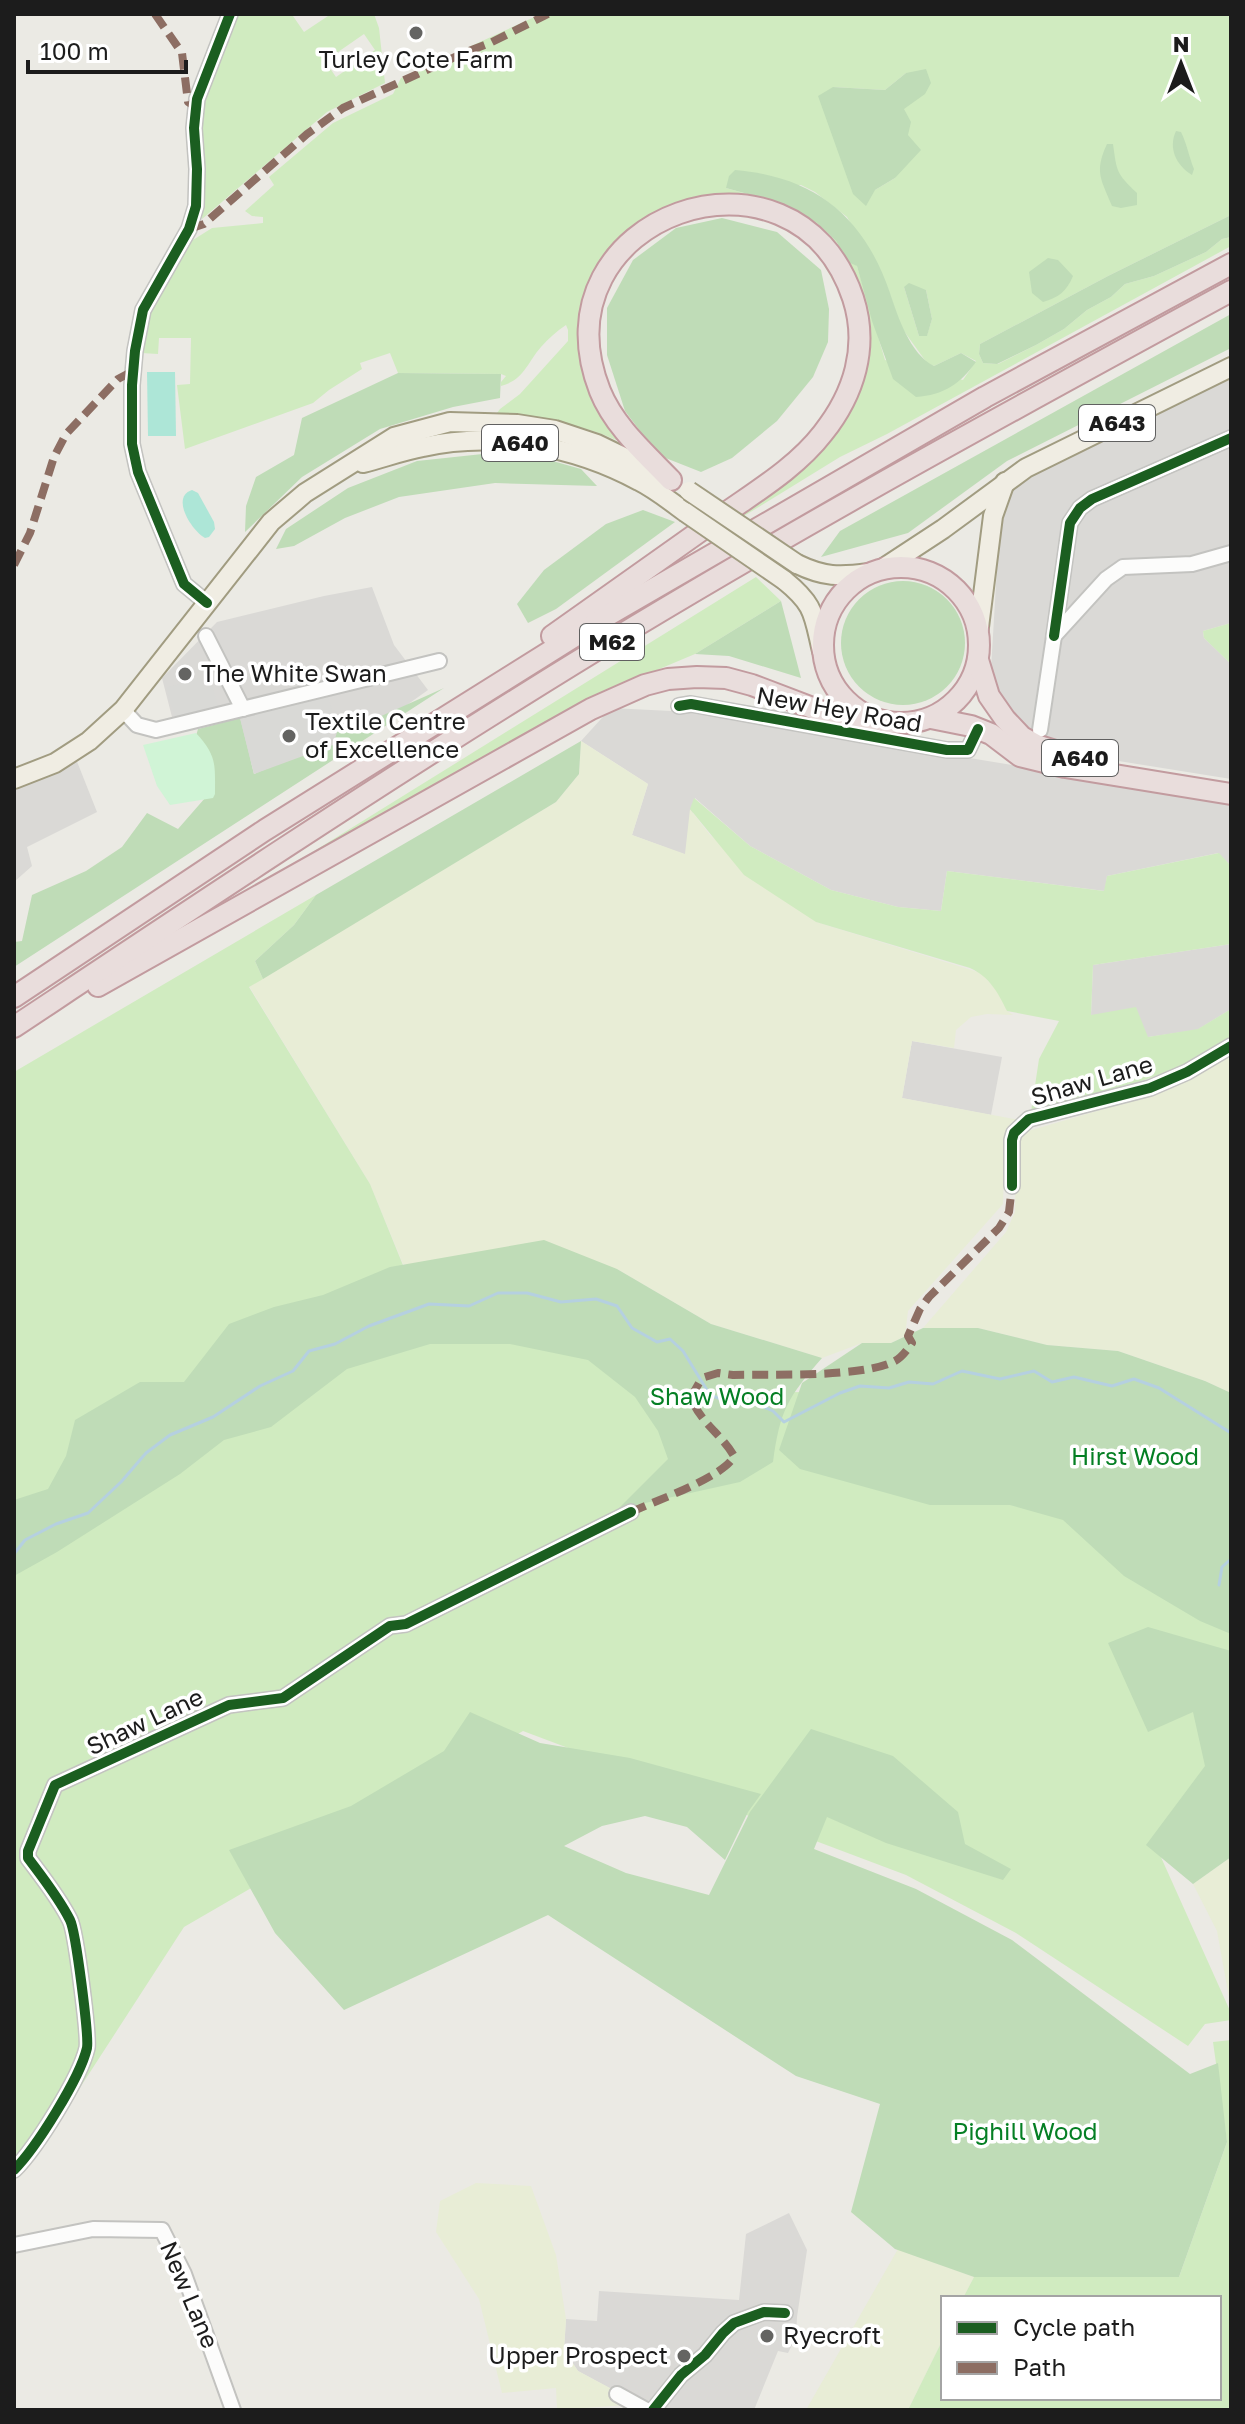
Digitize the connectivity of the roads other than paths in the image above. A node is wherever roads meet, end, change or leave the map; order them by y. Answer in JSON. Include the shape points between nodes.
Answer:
{"nodes":[{"id":1,"x":230,"y":14,"type":"edge"},
{"id":2,"x":1231,"y":264,"type":"edge"},
{"id":3,"x":1231,"y":291,"type":"edge"},
{"id":4,"x":1231,"y":367,"type":"edge"},
{"id":5,"x":1231,"y":438,"type":"edge"},
{"id":6,"x":343,"y":469,"type":"junction"},
{"id":7,"x":1005,"y":482,"type":"junction"},
{"id":8,"x":680,"y":485,"type":"junction"},
{"id":9,"x":1231,"y":553,"type":"edge"},
{"id":10,"x":876,"y":571,"type":"junction"},
{"id":11,"x":207,"y":603,"type":"junction"},
{"id":12,"x":978,"y":635,"type":"junction"},
{"id":13,"x":206,"y":636,"type":"dead end"},
{"id":14,"x":1054,"y":636,"type":"junction"},
{"id":15,"x":822,"y":651,"type":"junction"},
{"id":16,"x":978,"y":660,"type":"junction"},
{"id":17,"x":439,"y":661,"type":"dead end"},
{"id":18,"x":989,"y":696,"type":"junction"},
{"id":19,"x":679,"y":706,"type":"dead end"},
{"id":20,"x":243,"y":709,"type":"junction"},
{"id":21,"x":123,"y":710,"type":"junction"},
{"id":22,"x":931,"y":718,"type":"junction"},
{"id":23,"x":876,"y":720,"type":"junction"},
{"id":24,"x":978,"y":729,"type":"junction"},
{"id":25,"x":1040,"y":730,"type":"dead end"},
{"id":26,"x":398,"y":745,"type":"junction"},
{"id":27,"x":14,"y":779,"type":"edge"},
{"id":28,"x":1231,"y":783,"type":"edge"},
{"id":29,"x":1231,"y":794,"type":"edge"},
{"id":30,"x":14,"y":997,"type":"edge"},
{"id":31,"x":14,"y":1030,"type":"edge"},
{"id":32,"x":1231,"y":1046,"type":"edge"},
{"id":33,"x":1012,"y":1186,"type":"dead end"},
{"id":34,"x":631,"y":1512,"type":"dead end"},
{"id":35,"x":14,"y":2170,"type":"edge"},
{"id":36,"x":14,"y":2245,"type":"edge"},
{"id":37,"x":785,"y":2313,"type":"dead end"},
{"id":38,"x":617,"y":2394,"type":"dead end"},
{"id":39,"x":233,"y":2410,"type":"edge"},
{"id":40,"x":646,"y":2410,"type":"edge"},
{"id":41,"x":653,"y":2410,"type":"edge"}],
"edges":[{"from":1,"to":11,"type":"street","via":[[197,99],[196,206],[189,229],[143,310],[133,371],[132,444],[138,472],[184,584]]},
{"from":2,"to":26,"type":"highway","number":"M62","via":[[804,501]]},
{"from":3,"to":31,"type":"highway","number":"M62","via":[[879,484],[518,698]]},
{"from":4,"to":7,"type":"main road","number":"A643"},
{"from":5,"to":14,"type":"street","via":[[1080,508],[1070,523]]},
{"from":6,"to":8,"type":"main road","number":"A640","via":[[394,437],[450,422],[484,422],[555,430],[597,444]]},
{"from":6,"to":11,"type":"main road","number":"A640","via":[[271,522]]},
{"from":6,"to":15,"type":"main road","number":"A640","bridge":true,"via":[[425,446],[465,441],[549,447],[591,459],[640,481],[800,593],[812,610]]},
{"from":7,"to":10,"type":"main road","number":"A643"},
{"from":7,"to":12,"type":"main road","via":[[993,516]]},
{"from":8,"to":10,"type":"main road","number":"A640","bridge":true,"via":[[818,574],[842,577]]},
{"from":8,"to":26,"type":"highway","via":[[633,441],[600,392],[590,347],[594,299],[612,262],[642,231],[667,216],[712,204],[773,212],[826,249],[854,302],[858,359],[839,411],[782,473]]},
{"from":9,"to":14,"type":"street","via":[[1192,564],[1123,567]]},
{"from":10,"to":12,"type":"highway","number":"A640","via":[[907,567],[950,584],[969,607]]},
{"from":10,"to":15,"type":"highway","via":[[851,584],[835,602]]},
{"from":11,"to":21,"type":"main road","number":"A640"},
{"from":12,"to":16,"type":"highway","number":"A640"},
{"from":13,"to":20,"type":"street"},
{"from":14,"to":25,"type":"street"},
{"from":15,"to":23,"type":"highway","number":"A640","via":[[836,690]]},
{"from":16,"to":18,"type":"highway","number":"A640"},
{"from":16,"to":22,"type":"highway","number":"A640","via":[[966,689]]},
{"from":17,"to":20,"type":"street"},
{"from":18,"to":24,"type":"highway"},
{"from":18,"to":28,"type":"highway","number":"A640","via":[[1013,728],[1036,745],[1073,757]]},
{"from":19,"to":24,"type":"street","name":"New Hey Road","via":[[947,750],[968,750]]},
{"from":20,"to":21,"type":"street","via":[[156,730],[137,725]]},
{"from":21,"to":27,"type":"main road","number":"A640","via":[[55,763]]},
{"from":22,"to":23,"type":"highway","number":"A640","via":[[911,723]]},
{"from":22,"to":24,"type":"highway","name":"New Hey Road","number":"A640"},
{"from":23,"to":31,"type":"highway","via":[[844,720],[726,678],[645,685],[591,709]]},
{"from":24,"to":29,"type":"highway","name":"New Hey Road","number":"A640","via":[[1020,756]]},
{"from":26,"to":30,"type":"highway","number":"M62"},
{"from":32,"to":33,"type":"street","name":"Shaw Lane","via":[[1150,1088],[1029,1119],[1012,1140]]},
{"from":34,"to":35,"type":"street","name":"Shaw Lane","via":[[406,1624],[390,1626],[283,1698],[229,1705],[55,1785],[28,1858],[73,1929],[87,2047],[41,2138]]},
{"from":36,"to":39,"type":"street","name":"New Lane","via":[[93,2229],[162,2230],[184,2274]]},
{"from":37,"to":41,"type":"street","via":[[764,2312],[734,2323]]},
{"from":38,"to":40,"type":"street"}]}
